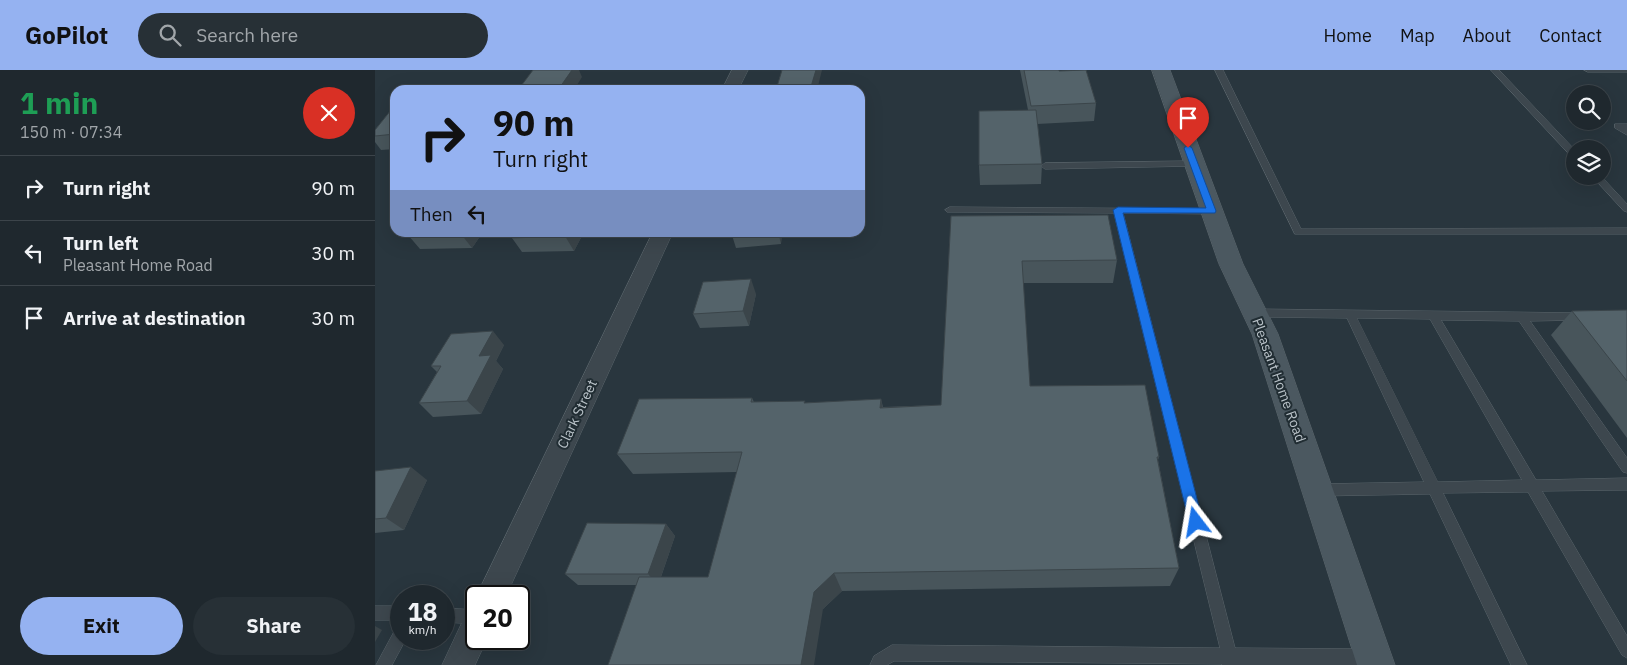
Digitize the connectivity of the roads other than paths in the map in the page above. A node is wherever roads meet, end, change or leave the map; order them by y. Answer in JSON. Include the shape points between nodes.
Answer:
{"nodes":[{"id":1,"x":740,"y":70,"type":"edge"},
{"id":2,"x":1161,"y":70,"type":"edge"},
{"id":3,"x":1219,"y":70,"type":"edge"},
{"id":4,"x":1495,"y":70,"type":"edge"},
{"id":5,"x":1588,"y":70,"type":"edge"},
{"id":6,"x":1627,"y":70,"type":"edge"},
{"id":7,"x":732,"y":85,"type":"edge"},
{"id":8,"x":1627,"y":126,"type":"edge"},
{"id":9,"x":1627,"y":133,"type":"edge"},
{"id":10,"x":1566,"y":145,"type":"edge"},
{"id":11,"x":1194,"y":164,"type":"junction"},
{"id":12,"x":1045,"y":166,"type":"dead end"},
{"id":13,"x":1604,"y":185,"type":"edge"},
{"id":14,"x":1627,"y":209,"type":"edge"},
{"id":15,"x":950,"y":210,"type":"dead end"},
{"id":16,"x":1118,"y":210,"type":"junction"},
{"id":17,"x":1212,"y":211,"type":"junction"},
{"id":18,"x":1627,"y":231,"type":"edge"},
{"id":19,"x":661,"y":237,"type":"edge"},
{"id":20,"x":1255,"y":313,"type":"junction"},
{"id":21,"x":1350,"y":314,"type":"junction"},
{"id":22,"x":1433,"y":315,"type":"junction"},
{"id":23,"x":1589,"y":316,"type":"edge"},
{"id":24,"x":1523,"y":317,"type":"junction"},
{"id":25,"x":1627,"y":468,"type":"edge"},
{"id":26,"x":1627,"y":484,"type":"edge"},
{"id":27,"x":1532,"y":486,"type":"junction"},
{"id":28,"x":1433,"y":487,"type":"junction"},
{"id":29,"x":1317,"y":490,"type":"junction"},
{"id":30,"x":496,"y":585,"type":"edge"},
{"id":31,"x":375,"y":613,"type":"edge"},
{"id":32,"x":390,"y":613,"type":"edge"},
{"id":33,"x":392,"y":650,"type":"edge"},
{"id":34,"x":465,"y":650,"type":"edge"},
{"id":35,"x":1627,"y":650,"type":"edge"},
{"id":36,"x":1229,"y":660,"type":"edge"},
{"id":37,"x":1374,"y":661,"type":"edge"},
{"id":38,"x":385,"y":665,"type":"edge"},
{"id":39,"x":458,"y":665,"type":"edge"},
{"id":40,"x":878,"y":665,"type":"edge"},
{"id":41,"x":1519,"y":665,"type":"edge"}],
"edges":[{"from":1,"to":7,"type":"street"},
{"from":2,"to":11,"type":"main road","name":"Pleasant Home Road"},
{"from":3,"to":18,"type":"lane","via":[[1298,232]]},
{"from":4,"to":10,"type":"lane"},
{"from":5,"to":6,"type":"lane"},
{"from":8,"to":9,"type":"lane","via":[[1618,126]]},
{"from":11,"to":12,"type":"lane"},
{"from":11,"to":17,"type":"main road","name":"Pleasant Home Road"},
{"from":13,"to":14,"type":"lane"},
{"from":15,"to":16,"type":"lane"},
{"from":16,"to":17,"type":"lane"},
{"from":16,"to":36,"type":"lane"},
{"from":17,"to":20,"type":"main road","name":"Pleasant Home Road","via":[[1231,264]]},
{"from":19,"to":30,"type":"street","name":"Clark Street"},
{"from":20,"to":21,"type":"lane"},
{"from":20,"to":29,"type":"main road","name":"Pleasant Home Road"},
{"from":21,"to":22,"type":"lane"},
{"from":21,"to":28,"type":"lane"},
{"from":22,"to":24,"type":"lane"},
{"from":22,"to":27,"type":"lane"},
{"from":23,"to":24,"type":"lane"},
{"from":24,"to":25,"type":"lane"},
{"from":26,"to":27,"type":"lane"},
{"from":27,"to":28,"type":"lane"},
{"from":27,"to":35,"type":"lane"},
{"from":28,"to":29,"type":"lane"},
{"from":28,"to":41,"type":"lane"},
{"from":29,"to":37,"type":"main road","name":"Pleasant Home Road"},
{"from":31,"to":32,"type":"lane"},
{"from":33,"to":38,"type":"lane"},
{"from":34,"to":39,"type":"street"},
{"from":36,"to":37,"type":"lane"},
{"from":36,"to":40,"type":"lane","via":[[891,654]]}]}
